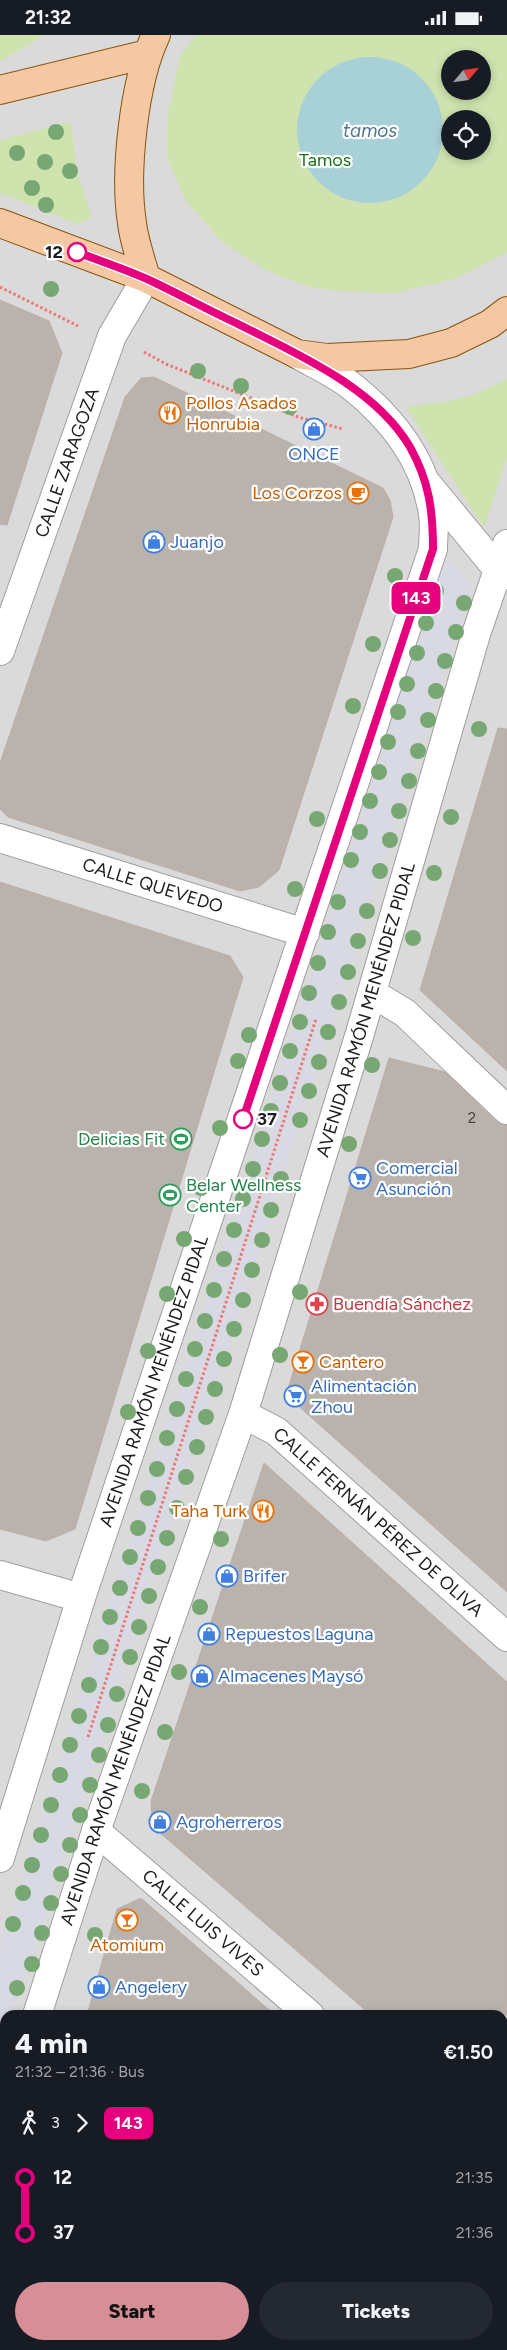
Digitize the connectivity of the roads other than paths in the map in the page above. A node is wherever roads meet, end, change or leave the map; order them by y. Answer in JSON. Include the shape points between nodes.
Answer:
{"nodes":[{"id":1,"x":151,"y":45,"type":"edge"},
{"id":2,"x":0,"y":90,"type":"edge"},
{"id":3,"x":0,"y":223,"type":"edge"},
{"id":4,"x":146,"y":278,"type":"junction"},
{"id":5,"x":507,"y":311,"type":"edge"},
{"id":6,"x":297,"y":354,"type":"junction"},
{"id":7,"x":426,"y":482,"type":"junction"},
{"id":8,"x":507,"y":544,"type":"edge"},
{"id":9,"x":503,"y":573,"type":"edge"},
{"id":10,"x":0,"y":651,"type":"edge"},
{"id":11,"x":0,"y":839,"type":"edge"},
{"id":12,"x":305,"y":933,"type":"junction"},
{"id":13,"x":372,"y":993,"type":"junction"},
{"id":14,"x":507,"y":1110,"type":"edge"},
{"id":15,"x":243,"y":1414,"type":"junction"},
{"id":16,"x":0,"y":1575,"type":"edge"},
{"id":17,"x":81,"y":1598,"type":"junction"},
{"id":18,"x":507,"y":1637,"type":"edge"},
{"id":19,"x":96,"y":1831,"type":"junction"},
{"id":20,"x":0,"y":1858,"type":"edge"},
{"id":21,"x":39,"y":2010,"type":"edge"},
{"id":22,"x":304,"y":2010,"type":"edge"}],
"edges":[{"from":1,"to":2,"type":"main road"},
{"from":1,"to":4,"type":"main road","via":[[138,95],[128,177],[132,223]]},
{"from":3,"to":4,"type":"main road"},
{"from":4,"to":6,"type":"main road"},
{"from":4,"to":10,"type":"street","name":"CALLE ZARAGOZA","via":[[112,336]]},
{"from":5,"to":6,"type":"main road","via":[[490,324],[451,343],[409,354],[327,358]]},
{"from":6,"to":7,"type":"street","name":"AVENIDA RAMÓN MENÉNDEZ PIDAL","via":[[349,384],[384,415],[409,446]]},
{"from":7,"to":9,"type":"street"},
{"from":7,"to":12,"type":"street","name":"AVENIDA RAMÓN MENÉNDEZ PIDAL","via":[[433,516],[433,549]]},
{"from":8,"to":9,"type":"street","name":"AVENIDA RAMÓN MENÉNDEZ PIDAL"},
{"from":9,"to":13,"type":"street","name":"AVENIDA RAMÓN MENÉNDEZ PIDAL","via":[[476,633]]},
{"from":11,"to":12,"type":"street","name":"CALLE QUEVEDO"},
{"from":12,"to":17,"type":"street","name":"AVENIDA RAMÓN MENÉNDEZ PIDAL"},
{"from":13,"to":14,"type":"street","via":[[405,1013]]},
{"from":13,"to":15,"type":"street","name":"AVENIDA RAMÓN MENÉNDEZ PIDAL"},
{"from":15,"to":18,"type":"street","name":"CALLE FERNÁN PÉREZ DE OLIVA","via":[[276,1431]]},
{"from":15,"to":19,"type":"street","name":"AVENIDA RAMÓN MENÉNDEZ PIDAL"},
{"from":16,"to":17,"type":"street"},
{"from":17,"to":20,"type":"street","name":"AVENIDA RAMÓN MENÉNDEZ PIDAL"},
{"from":19,"to":21,"type":"street","name":"AVENIDA RAMÓN MENÉNDEZ PIDAL"},
{"from":19,"to":22,"type":"street","name":"CALLE LUIS VIVES"}]}
